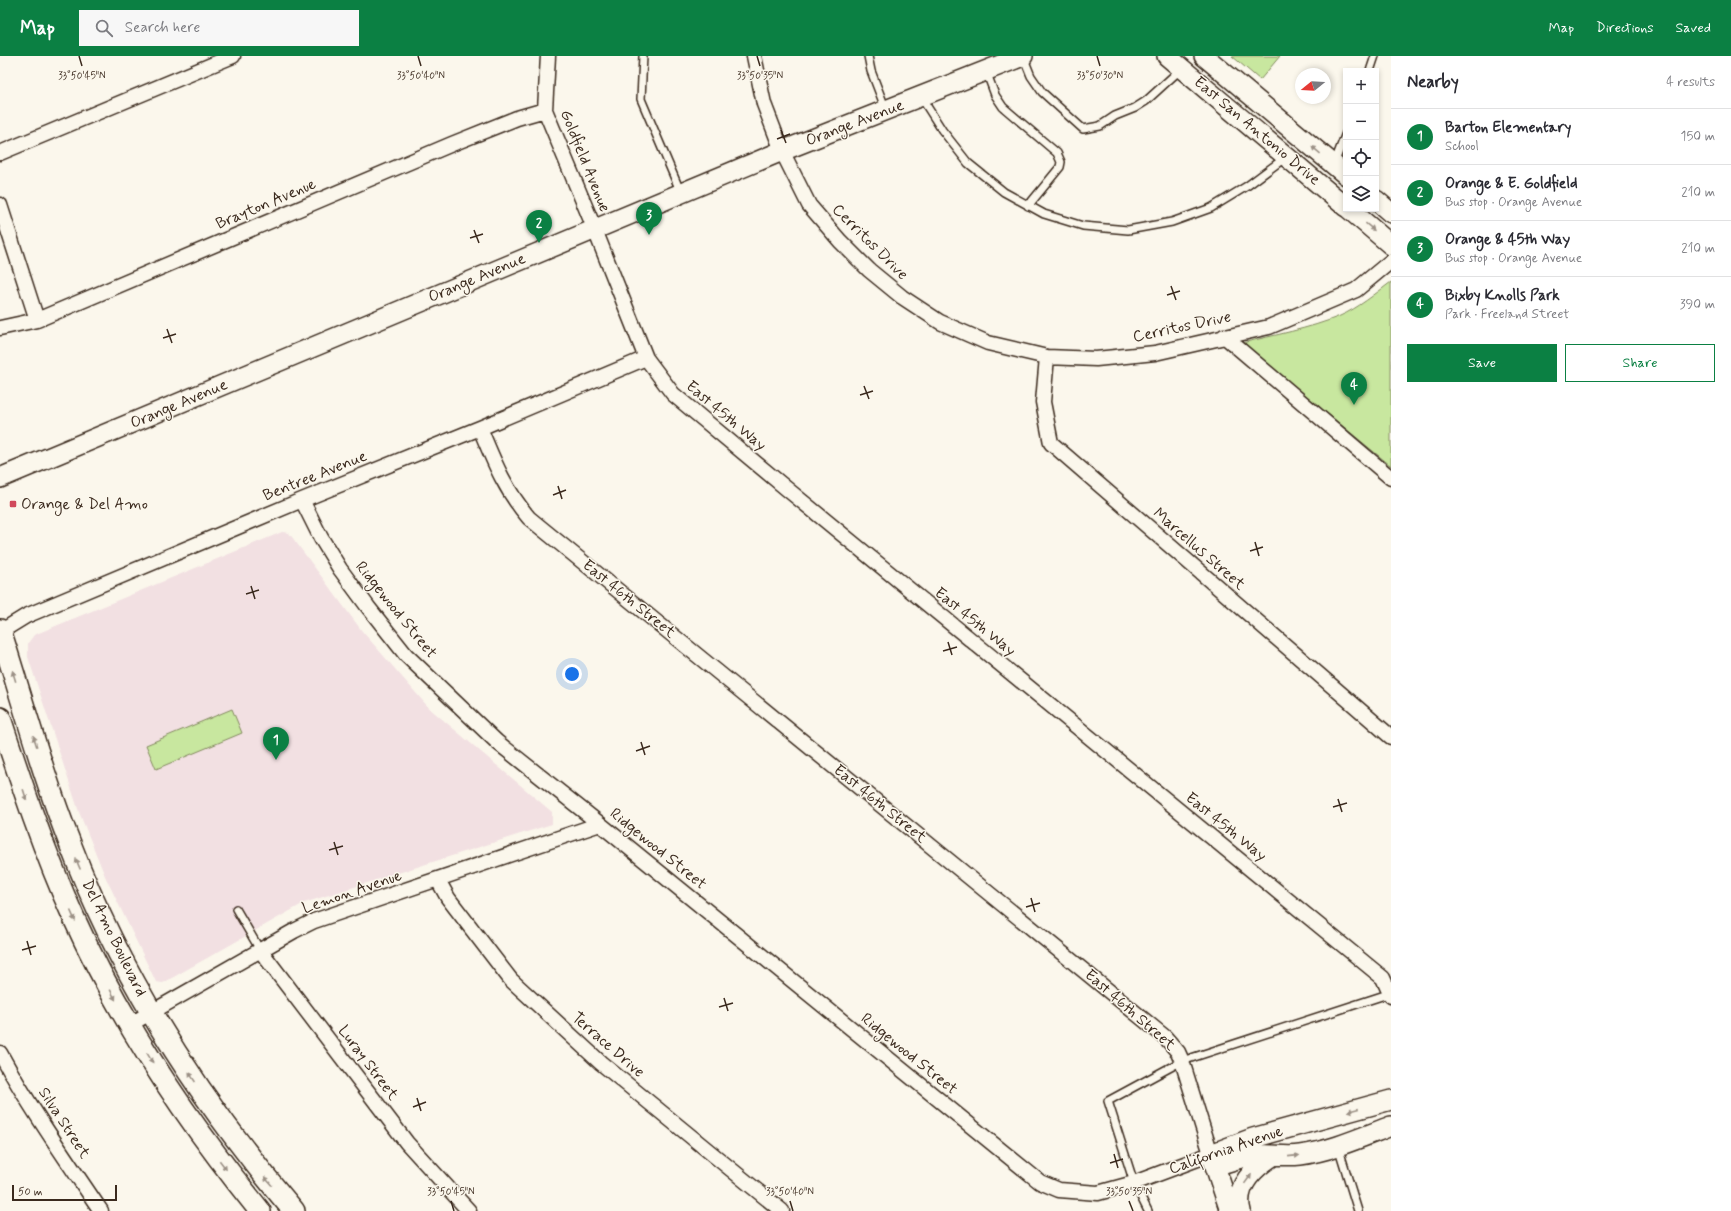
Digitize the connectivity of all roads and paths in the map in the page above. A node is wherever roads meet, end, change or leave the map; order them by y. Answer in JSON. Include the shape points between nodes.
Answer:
{"nodes":[{"id":1,"x":233,"y":56,"type":"edge"},
{"id":2,"x":548,"y":56,"type":"edge"},
{"id":3,"x":643,"y":56,"type":"edge"},
{"id":4,"x":754,"y":56,"type":"edge"},
{"id":5,"x":868,"y":56,"type":"edge"},
{"id":6,"x":1023,"y":56,"type":"edge"},
{"id":7,"x":1167,"y":56,"type":"edge"},
{"id":8,"x":1204,"y":56,"type":"edge"},
{"id":9,"x":1375,"y":56,"type":"edge"},
{"id":10,"x":1182,"y":68,"type":"junction"},
{"id":11,"x":1371,"y":68,"type":"edge"},
{"id":12,"x":986,"y":71,"type":"junction"},
{"id":13,"x":921,"y":97,"type":"junction"},
{"id":14,"x":545,"y":110,"type":"junction"},
{"id":15,"x":886,"y":110,"type":"junction"},
{"id":16,"x":1345,"y":140,"type":"edge"},
{"id":17,"x":782,"y":151,"type":"junction"},
{"id":18,"x":0,"y":153,"type":"edge"},
{"id":19,"x":1287,"y":157,"type":"junction"},
{"id":20,"x":1340,"y":170,"type":"edge"},
{"id":21,"x":681,"y":194,"type":"junction"},
{"id":22,"x":1379,"y":203,"type":"edge"},
{"id":23,"x":1343,"y":204,"type":"edge"},
{"id":24,"x":0,"y":205,"type":"edge"},
{"id":25,"x":1028,"y":206,"type":"junction"},
{"id":26,"x":1352,"y":212,"type":"edge"},
{"id":27,"x":1391,"y":213,"type":"edge"},
{"id":28,"x":595,"y":230,"type":"junction"},
{"id":29,"x":1391,"y":245,"type":"edge"},
{"id":30,"x":1391,"y":261,"type":"edge"},
{"id":31,"x":37,"y":320,"type":"junction"},
{"id":32,"x":0,"y":328,"type":"edge"},
{"id":33,"x":1224,"y":336,"type":"junction"},
{"id":34,"x":1047,"y":357,"type":"junction"},
{"id":35,"x":646,"y":358,"type":"junction"},
{"id":36,"x":480,"y":428,"type":"junction"},
{"id":37,"x":0,"y":478,"type":"edge"},
{"id":38,"x":1391,"y":478,"type":"edge"},
{"id":39,"x":302,"y":500,"type":"junction"},
{"id":40,"x":0,"y":631,"type":"edge"},
{"id":41,"x":0,"y":718,"type":"edge"},
{"id":42,"x":1391,"y":737,"type":"edge"},
{"id":43,"x":600,"y":824,"type":"junction"},
{"id":44,"x":438,"y":880,"type":"junction"},
{"id":45,"x":236,"y":909,"type":"dead end"},
{"id":46,"x":260,"y":950,"type":"junction"},
{"id":47,"x":1391,"y":994,"type":"edge"},
{"id":48,"x":151,"y":1012,"type":"junction"},
{"id":49,"x":129,"y":1025,"type":"junction"},
{"id":50,"x":0,"y":1053,"type":"edge"},
{"id":51,"x":1182,"y":1061,"type":"junction"},
{"id":52,"x":1391,"y":1100,"type":"edge"},
{"id":53,"x":1391,"y":1126,"type":"edge"},
{"id":54,"x":1338,"y":1146,"type":"junction"},
{"id":55,"x":1273,"y":1156,"type":"junction"},
{"id":56,"x":1213,"y":1160,"type":"junction"},
{"id":57,"x":1040,"y":1182,"type":"joint"},
{"id":58,"x":1134,"y":1183,"type":"junction"},
{"id":59,"x":101,"y":1211,"type":"edge"},
{"id":60,"x":260,"y":1211,"type":"edge"},
{"id":61,"x":294,"y":1211,"type":"edge"},
{"id":62,"x":469,"y":1211,"type":"edge"},
{"id":63,"x":782,"y":1211,"type":"edge"},
{"id":64,"x":1148,"y":1211,"type":"edge"},
{"id":65,"x":1230,"y":1211,"type":"edge"},
{"id":66,"x":1241,"y":1211,"type":"edge"},
{"id":67,"x":1358,"y":1211,"type":"edge"}],
"edges":[{"from":1,"to":18,"type":"street"},
{"from":2,"to":14,"type":"street","name":"Goldfield Avenue"},
{"from":3,"to":21,"type":"lane","via":[[640,99]]},
{"from":4,"to":17,"type":"street","name":"Cerritos Drive","via":[[764,104]]},
{"from":5,"to":15,"type":"lane"},
{"from":6,"to":10,"type":"lane","via":[[1031,76],[1042,92],[1083,129],[1100,126],[1115,116],[1135,108]]},
{"from":6,"to":12,"type":"street","name":"Orange Avenue"},
{"from":7,"to":10,"type":"street","name":"East San Antonio Drive"},
{"from":20,"to":8,"type":"street","name":"East San Antonio Drive","one_way":true},
{"from":9,"to":11,"type":"lane"},
{"from":10,"to":19,"type":"street","name":"East San Antonio Drive"},
{"from":12,"to":13,"type":"street","name":"Orange Avenue"},
{"from":12,"to":25,"type":"lane","via":[[1003,107],[1057,153],[1061,160],[1060,167]]},
{"from":13,"to":15,"type":"street","name":"Orange Avenue"},
{"from":13,"to":25,"type":"lane","via":[[942,130],[968,163],[1004,192]]},
{"from":14,"to":28,"type":"street","name":"Goldfield Avenue"},
{"from":14,"to":31,"type":"street","name":"Brayton Avenue","via":[[517,118],[452,144]]},
{"from":15,"to":17,"type":"street","name":"Orange Avenue"},
{"from":16,"to":20,"type":"lane"},
{"from":17,"to":21,"type":"street","name":"Orange Avenue"},
{"from":17,"to":34,"type":"street","name":"Cerritos Drive","via":[[809,205],[869,270],[902,297],[940,322],[988,343]]},
{"from":19,"to":23,"type":"street","name":"East San Antonio Drive"},
{"from":19,"to":25,"type":"lane","via":[[1212,208],[1172,222],[1128,230],[1083,226],[1044,214]]},
{"from":21,"to":28,"type":"street","name":"Orange Avenue"},
{"from":22,"to":27,"type":"street"},
{"from":24,"to":31,"type":"street"},
{"from":26,"to":29,"type":"street","one_way":true},
{"from":28,"to":35,"type":"street","name":"East 45th Way"},
{"from":28,"to":37,"type":"street","name":"Orange Avenue"},
{"from":30,"to":33,"type":"street","name":"Cerritos Drive","via":[[1356,290],[1270,327]]},
{"from":31,"to":32,"type":"street","name":"Brayton Avenue"},
{"from":33,"to":34,"type":"street","name":"Cerritos Drive","via":[[1155,353],[1096,359]]},
{"from":33,"to":38,"type":"street"},
{"from":34,"to":42,"type":"street","name":"Marcellus Street","via":[[1043,402],[1051,443]]},
{"from":35,"to":36,"type":"street","name":"Bentree Avenue"},
{"from":35,"to":47,"type":"street","name":"East 45th Way","via":[[673,394],[1382,978]]},
{"from":36,"to":39,"type":"street","name":"Bentree Avenue"},
{"from":36,"to":51,"type":"street","name":"East 46th Street","via":[[504,484],[529,518],[1165,1037]]},
{"from":39,"to":40,"type":"street","name":"Bentree Avenue","via":[[26,616]]},
{"from":39,"to":43,"type":"street","name":"Ridgewood Street","via":[[340,569],[406,655],[497,742]]},
{"from":48,"to":40,"type":"main road","name":"Del Amo Boulevard","one_way":true,"via":[[94,902],[71,847]]},
{"from":41,"to":49,"type":"main road","name":"Del Amo Boulevard","one_way":true,"via":[[47,857],[73,917]]},
{"from":43,"to":44,"type":"street","name":"Lemon Avenue"},
{"from":43,"to":57,"type":"street","name":"Ridgewood Street"},
{"from":44,"to":46,"type":"street","name":"Lemon Avenue","via":[[314,921]]},
{"from":44,"to":63,"type":"street","name":"Terrace Drive","via":[[448,898],[511,980],[601,1063]]},
{"from":45,"to":46,"type":"lane"},
{"from":46,"to":48,"type":"street","name":"Lemon Avenue"},
{"from":46,"to":62,"type":"street","name":"Luray Street","via":[[407,1143]]},
{"from":47,"to":51,"type":"lane"},
{"from":48,"to":49,"type":"street","name":"Lemon Avenue"},
{"from":61,"to":48,"type":"main road","name":"Del Amo Boulevard","one_way":true,"via":[[222,1122]]},
{"from":49,"to":60,"type":"main road","name":"Del Amo Boulevard","one_way":true,"via":[[174,1097]]},
{"from":50,"to":59,"type":"street","name":"Silva Street","via":[[57,1146]]},
{"from":51,"to":56,"type":"street","name":"East 46th Street"},
{"from":51,"to":58,"type":"lane","via":[[1108,1101]]},
{"from":52,"to":56,"type":"street","name":"California Avenue","one_way":true,"via":[[1253,1138]]},
{"from":53,"to":54,"type":"street","name":"California Avenue"},
{"from":55,"to":54,"type":"street","name":"California Avenue","one_way":true,"via":[[1301,1155]]},
{"from":54,"to":67,"type":"lane"},
{"from":55,"to":56,"type":"street","name":"California Avenue"},
{"from":66,"to":55,"type":"street","one_way":true,"via":[[1241,1190],[1246,1181],[1254,1170]]},
{"from":56,"to":58,"type":"street","name":"California Avenue"},
{"from":56,"to":65,"type":"street","name":"East 46th Street"},
{"from":57,"to":58,"type":"street","name":"California Avenue","via":[[1058,1190],[1098,1193]]},
{"from":58,"to":64,"type":"lane"}]}
